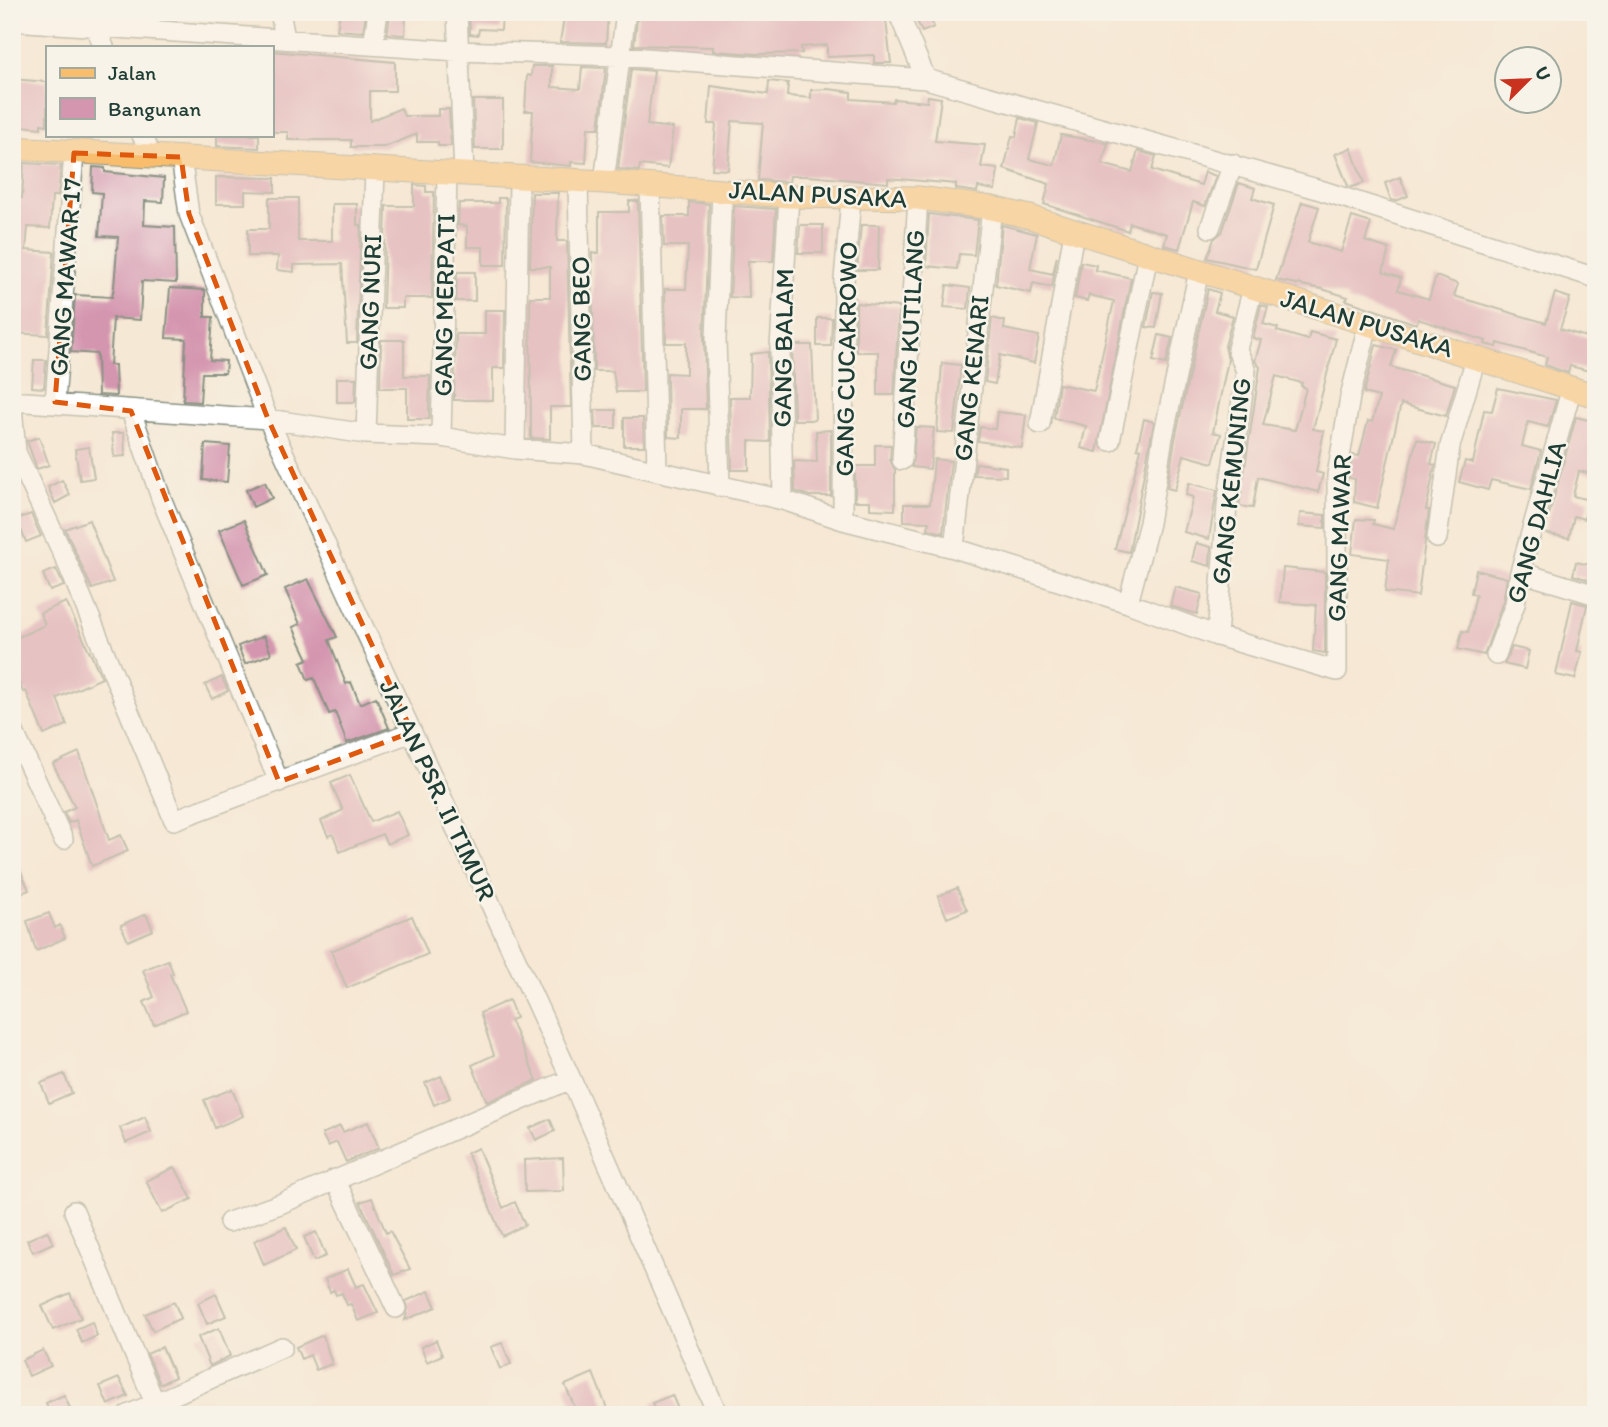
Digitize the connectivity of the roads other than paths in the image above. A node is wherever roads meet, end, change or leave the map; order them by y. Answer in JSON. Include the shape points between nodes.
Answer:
{"nodes":[{"id":1,"x":280,"y":12,"type":"edge"},
{"id":2,"x":378,"y":12,"type":"edge"},
{"id":3,"x":457,"y":12,"type":"edge"},
{"id":4,"x":626,"y":12,"type":"edge"},
{"id":5,"x":898,"y":12,"type":"edge"},
{"id":6,"x":92,"y":18,"type":"edge"},
{"id":7,"x":12,"y":21,"type":"edge"},
{"id":8,"x":285,"y":38,"type":"junction"},
{"id":9,"x":373,"y":44,"type":"junction"},
{"id":10,"x":104,"y":46,"type":"edge"},
{"id":11,"x":457,"y":51,"type":"junction"},
{"id":12,"x":620,"y":56,"type":"junction"},
{"id":13,"x":926,"y":79,"type":"junction"},
{"id":14,"x":146,"y":145,"type":"edge"},
{"id":15,"x":12,"y":148,"type":"edge"},
{"id":16,"x":74,"y":153,"type":"junction"},
{"id":17,"x":181,"y":157,"type":"junction"},
{"id":18,"x":1233,"y":164,"type":"junction"},
{"id":19,"x":374,"y":170,"type":"junction"},
{"id":20,"x":455,"y":174,"type":"junction"},
{"id":21,"x":519,"y":179,"type":"junction"},
{"id":22,"x":604,"y":182,"type":"junction"},
{"id":23,"x":578,"y":183,"type":"junction"},
{"id":24,"x":650,"y":186,"type":"junction"},
{"id":25,"x":722,"y":190,"type":"junction"},
{"id":26,"x":789,"y":196,"type":"junction"},
{"id":27,"x":851,"y":198,"type":"junction"},
{"id":28,"x":918,"y":198,"type":"junction"},
{"id":29,"x":992,"y":208,"type":"junction"},
{"id":30,"x":1210,"y":228,"type":"dead end"},
{"id":31,"x":1074,"y":232,"type":"junction"},
{"id":32,"x":1148,"y":256,"type":"junction"},
{"id":33,"x":1199,"y":271,"type":"junction"},
{"id":34,"x":1596,"y":278,"type":"edge"},
{"id":35,"x":1253,"y":288,"type":"junction"},
{"id":36,"x":1367,"y":324,"type":"junction"},
{"id":37,"x":1476,"y":358,"type":"junction"},
{"id":38,"x":1572,"y":387,"type":"junction"},
{"id":39,"x":1596,"y":396,"type":"edge"},
{"id":40,"x":12,"y":401,"type":"edge"},
{"id":41,"x":55,"y":402,"type":"junction"},
{"id":42,"x":12,"y":407,"type":"edge"},
{"id":43,"x":131,"y":411,"type":"junction"},
{"id":44,"x":268,"y":419,"type":"junction"},
{"id":45,"x":1040,"y":424,"type":"dead end"},
{"id":46,"x":366,"y":434,"type":"junction"},
{"id":47,"x":441,"y":437,"type":"junction"},
{"id":48,"x":1110,"y":441,"type":"dead end"},
{"id":49,"x":515,"y":449,"type":"junction"},
{"id":50,"x":584,"y":454,"type":"junction"},
{"id":51,"x":902,"y":460,"type":"dead end"},
{"id":52,"x":657,"y":470,"type":"junction"},
{"id":53,"x":720,"y":487,"type":"junction"},
{"id":54,"x":783,"y":500,"type":"junction"},
{"id":55,"x":843,"y":520,"type":"junction"},
{"id":56,"x":1437,"y":538,"type":"dead end"},
{"id":57,"x":954,"y":548,"type":"junction"},
{"id":58,"x":1520,"y":572,"type":"junction"},
{"id":59,"x":1596,"y":595,"type":"edge"},
{"id":60,"x":1128,"y":603,"type":"junction"},
{"id":61,"x":1217,"y":636,"type":"junction"},
{"id":62,"x":1496,"y":655,"type":"dead end"},
{"id":63,"x":12,"y":728,"type":"edge"},
{"id":64,"x":412,"y":732,"type":"junction"},
{"id":65,"x":279,"y":782,"type":"junction"},
{"id":66,"x":63,"y":839,"type":"dead end"},
{"id":67,"x":571,"y":1079,"type":"junction"},
{"id":68,"x":335,"y":1179,"type":"junction"},
{"id":69,"x":74,"y":1211,"type":"dead end"},
{"id":70,"x":229,"y":1222,"type":"dead end"},
{"id":71,"x":397,"y":1308,"type":"dead end"},
{"id":72,"x":282,"y":1346,"type":"dead end"},
{"id":73,"x":157,"y":1409,"type":"edge"},
{"id":74,"x":128,"y":1415,"type":"edge"},
{"id":75,"x":718,"y":1415,"type":"edge"}],
"edges":[{"from":1,"to":8,"type":"street"},
{"from":2,"to":9,"type":"street"},
{"from":3,"to":11,"type":"street","name":"GANG MERPATI"},
{"from":4,"to":12,"type":"street"},
{"from":5,"to":13,"type":"street"},
{"from":6,"to":7,"type":"street"},
{"from":6,"to":8,"type":"street"},
{"from":6,"to":10,"type":"street"},
{"from":8,"to":9,"type":"street"},
{"from":9,"to":11,"type":"street"},
{"from":11,"to":12,"type":"street"},
{"from":11,"to":20,"type":"street","name":"GANG MERPATI"},
{"from":12,"to":13,"type":"street"},
{"from":12,"to":22,"type":"street"},
{"from":13,"to":18,"type":"street"},
{"from":14,"to":16,"type":"main road","name":"JALAN PUSAKA"},
{"from":14,"to":17,"type":"main road","name":"JALAN PUSAKA"},
{"from":15,"to":16,"type":"main road","name":"JALAN PUSAKA"},
{"from":16,"to":41,"type":"street","name":"GANG MAWAR 17"},
{"from":17,"to":19,"type":"main road","name":"JALAN PUSAKA"},
{"from":17,"to":44,"type":"street","name":"JALAN PSR. II TIMUR","via":[[189,214]]},
{"from":18,"to":30,"type":"street"},
{"from":18,"to":34,"type":"street"},
{"from":19,"to":20,"type":"main road","name":"JALAN PUSAKA"},
{"from":19,"to":46,"type":"street","name":"GANG NURI"},
{"from":20,"to":21,"type":"main road","name":"JALAN PUSAKA"},
{"from":20,"to":47,"type":"street","name":"GANG MERPATI"},
{"from":21,"to":23,"type":"main road","name":"JALAN PUSAKA"},
{"from":21,"to":49,"type":"street"},
{"from":22,"to":23,"type":"main road","name":"JALAN PUSAKA"},
{"from":22,"to":24,"type":"main road","name":"JALAN PUSAKA"},
{"from":23,"to":50,"type":"street","name":"GANG BEO"},
{"from":24,"to":25,"type":"main road","name":"JALAN PUSAKA"},
{"from":24,"to":52,"type":"street"},
{"from":25,"to":26,"type":"main road","name":"JALAN PUSAKA"},
{"from":25,"to":53,"type":"street","via":[[716,338]]},
{"from":26,"to":27,"type":"main road","name":"JALAN PUSAKA"},
{"from":26,"to":54,"type":"street","name":"GANG BALAM","via":[[780,348]]},
{"from":27,"to":28,"type":"main road","name":"JALAN PUSAKA"},
{"from":27,"to":55,"type":"street","name":"GANG CUCAKROWO","via":[[844,280]]},
{"from":28,"to":29,"type":"main road","name":"JALAN PUSAKA"},
{"from":28,"to":51,"type":"street","name":"GANG KUTILANG"},
{"from":29,"to":31,"type":"main road","name":"JALAN PUSAKA"},
{"from":29,"to":57,"type":"street","name":"GANG KENARI"},
{"from":31,"to":32,"type":"main road","name":"JALAN PUSAKA"},
{"from":31,"to":45,"type":"street"},
{"from":32,"to":33,"type":"main road","name":"JALAN PUSAKA"},
{"from":32,"to":48,"type":"street"},
{"from":33,"to":35,"type":"main road","name":"JALAN PUSAKA"},
{"from":33,"to":60,"type":"street","via":[[1149,523]]},
{"from":35,"to":36,"type":"main road","name":"JALAN PUSAKA"},
{"from":35,"to":61,"type":"street","name":"GANG KEMUNING","via":[[1237,349],[1246,371],[1227,505]]},
{"from":36,"to":37,"type":"main road","name":"JALAN PUSAKA"},
{"from":36,"to":61,"type":"street","name":"GANG MAWAR","via":[[1336,475],[1338,671]]},
{"from":37,"to":38,"type":"main road","name":"JALAN PUSAKA"},
{"from":37,"to":56,"type":"street","via":[[1450,446]]},
{"from":38,"to":39,"type":"main road","name":"JALAN PUSAKA"},
{"from":38,"to":58,"type":"street","name":"GANG DAHLIA"},
{"from":40,"to":41,"type":"street"},
{"from":41,"to":43,"type":"street"},
{"from":42,"to":65,"type":"street","via":[[16,452],[118,682],[172,819]]},
{"from":43,"to":44,"type":"street"},
{"from":43,"to":65,"type":"street","via":[[161,498]]},
{"from":44,"to":46,"type":"street"},
{"from":44,"to":64,"type":"street","name":"JALAN PSR. II TIMUR"},
{"from":46,"to":47,"type":"street"},
{"from":47,"to":49,"type":"street"},
{"from":49,"to":50,"type":"street"},
{"from":50,"to":52,"type":"street"},
{"from":52,"to":53,"type":"street"},
{"from":53,"to":54,"type":"street"},
{"from":54,"to":55,"type":"street"},
{"from":55,"to":57,"type":"street"},
{"from":57,"to":60,"type":"street"},
{"from":58,"to":59,"type":"street"},
{"from":58,"to":62,"type":"street","name":"GANG DAHLIA","via":[[1515,604]]},
{"from":60,"to":61,"type":"street"},
{"from":63,"to":66,"type":"street"},
{"from":64,"to":65,"type":"street"},
{"from":64,"to":67,"type":"street","name":"JALAN PSR. II TIMUR"},
{"from":67,"to":68,"type":"street"},
{"from":67,"to":75,"type":"street","name":"JALAN PSR. II TIMUR"},
{"from":68,"to":70,"type":"street"},
{"from":68,"to":71,"type":"street"},
{"from":69,"to":73,"type":"street"},
{"from":72,"to":73,"type":"street"},
{"from":73,"to":74,"type":"street"}]}
